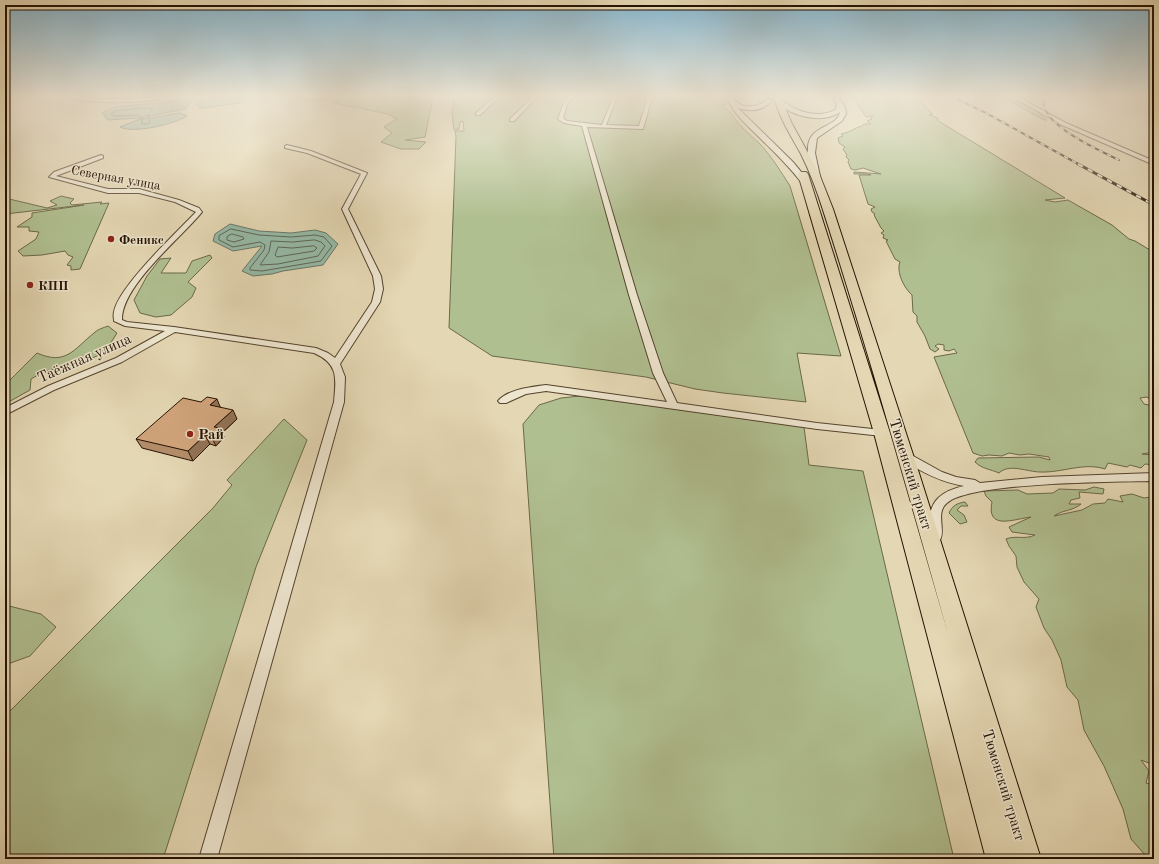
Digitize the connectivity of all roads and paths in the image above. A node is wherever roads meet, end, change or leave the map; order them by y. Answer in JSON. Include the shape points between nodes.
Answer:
{"nodes":[{"id":1,"x":588,"y":137,"type":"edge"},
{"id":2,"x":763,"y":137,"type":"edge"},
{"id":3,"x":796,"y":137,"type":"edge"},
{"id":4,"x":815,"y":137,"type":"edge"},
{"id":5,"x":1094,"y":137,"type":"edge"},
{"id":6,"x":287,"y":147,"type":"dead end"},
{"id":7,"x":101,"y":156,"type":"dead end"},
{"id":8,"x":796,"y":157,"type":"dead end"},
{"id":9,"x":1154,"y":163,"type":"edge"},
{"id":10,"x":812,"y":182,"type":"junction"},
{"id":11,"x":174,"y":329,"type":"junction"},
{"id":12,"x":336,"y":363,"type":"junction"},
{"id":13,"x":503,"y":401,"type":"dead end"},
{"id":14,"x":673,"y":405,"type":"junction"},
{"id":15,"x":5,"y":412,"type":"edge"},
{"id":16,"x":882,"y":434,"type":"junction"},
{"id":17,"x":906,"y":456,"type":"junction"},
{"id":18,"x":1154,"y":477,"type":"edge"},
{"id":19,"x":985,"y":485,"type":"junction"},
{"id":20,"x":936,"y":558,"type":"junction"},
{"id":21,"x":208,"y":859,"type":"edge"},
{"id":22,"x":1000,"y":859,"type":"edge"},
{"id":23,"x":1027,"y":859,"type":"edge"}],
"edges":[{"from":1,"to":14,"type":"street","via":[[633,295],[658,373]]},
{"from":2,"to":10,"type":"main road"},
{"from":3,"to":10,"type":"main road","name":"Тюменский тракт","via":[[808,159]]},
{"from":4,"to":10,"type":"main road"},
{"from":5,"to":9,"type":"street"},
{"from":6,"to":12,"type":"street","via":[[310,152],[364,173],[345,209],[377,276],[379,293]]},
{"from":7,"to":11,"type":"street","name":"Северная улица","via":[[56,173],[52,177],[108,191],[139,191],[197,209],[198,212],[142,273],[116,315],[118,321],[125,324]]},
{"from":8,"to":10,"type":"main road","name":"Тюменский тракт"},
{"from":10,"to":16,"type":"main road","name":"Тюменский тракт"},
{"from":10,"to":17,"type":"main road","name":"Тюменский тракт","via":[[837,238]]},
{"from":11,"to":12,"type":"street","via":[[316,351]]},
{"from":11,"to":15,"type":"street","name":"Таёжная улица","via":[[124,358],[34,396]]},
{"from":12,"to":21,"type":"street","via":[[340,373],[339,402]]},
{"from":13,"to":14,"type":"street","via":[[515,393],[546,388]]},
{"from":14,"to":16,"type":"street"},
{"from":16,"to":22,"type":"main road","name":"Тюменский тракт"},
{"from":17,"to":19,"type":"street","via":[[940,477]]},
{"from":17,"to":20,"type":"main road","name":"Тюменский тракт"},
{"from":18,"to":19,"type":"street"},
{"from":19,"to":20,"type":"street","via":[[956,491],[943,498],[936,511]]},
{"from":20,"to":23,"type":"main road","name":"Тюменский тракт"}]}
